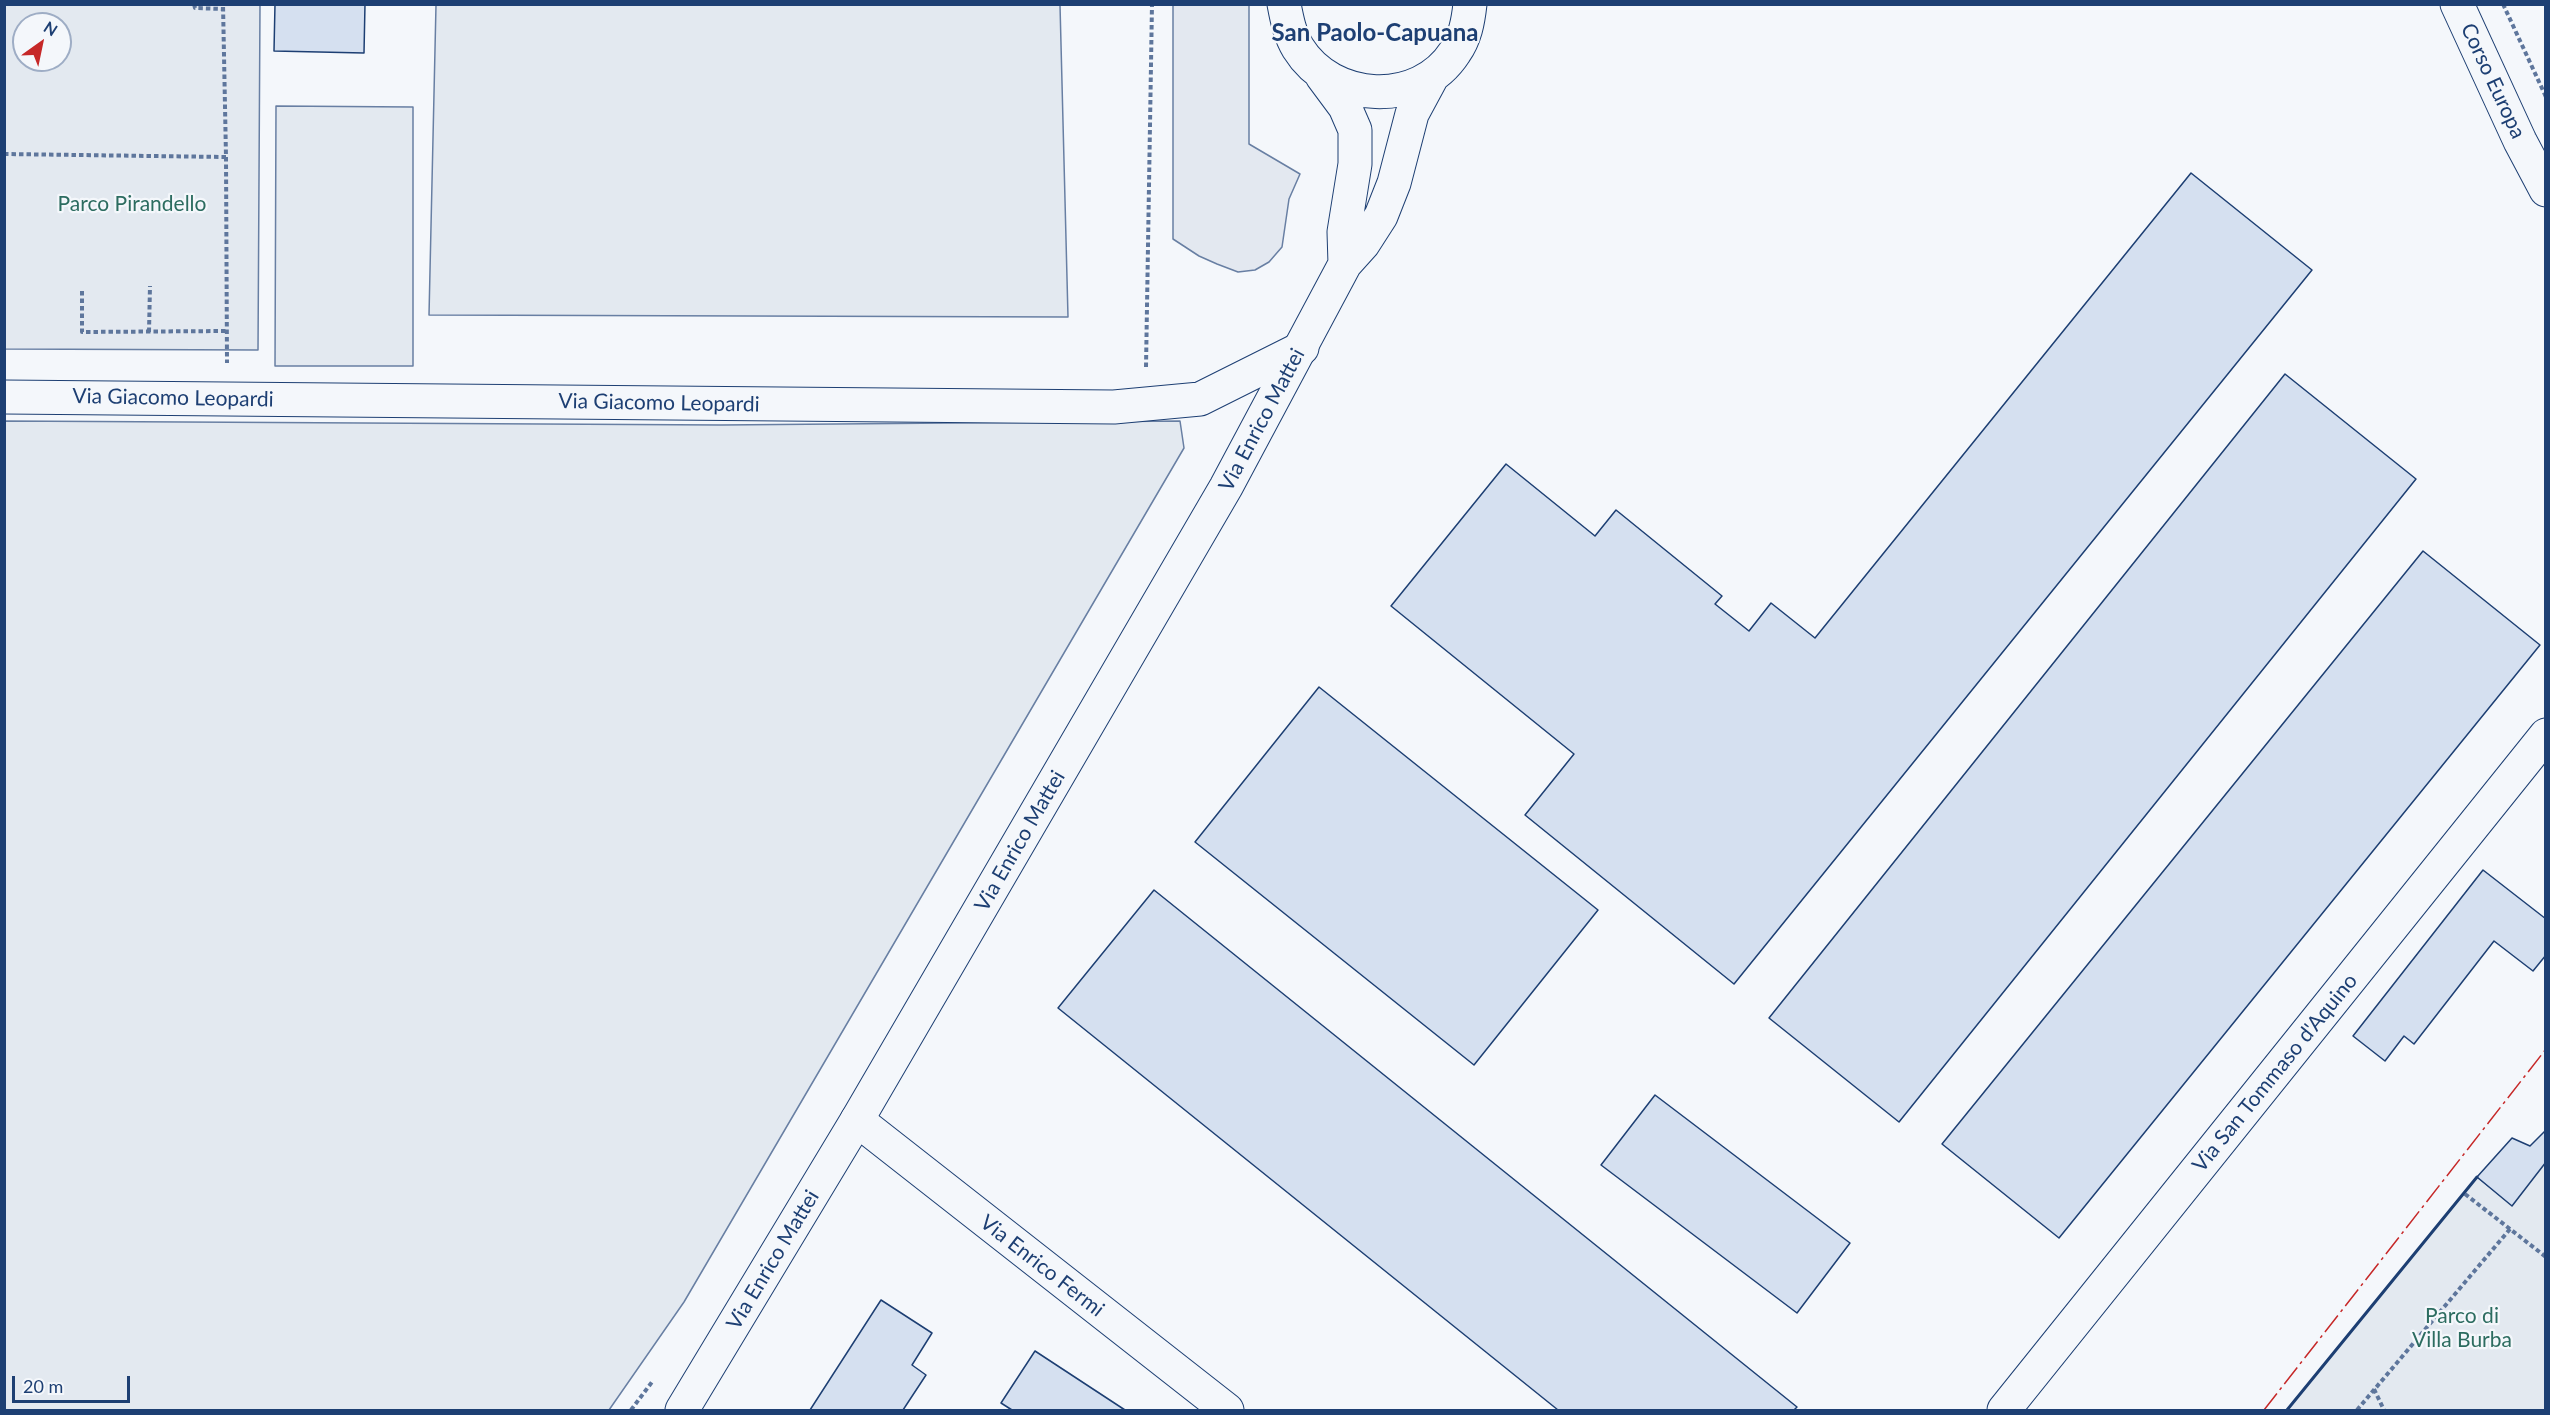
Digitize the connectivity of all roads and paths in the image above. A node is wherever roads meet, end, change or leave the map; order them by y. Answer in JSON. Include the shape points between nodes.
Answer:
{"nodes":[{"id":1,"x":194,"y":4,"type":"edge"},
{"id":2,"x":1152,"y":4,"type":"edge"},
{"id":3,"x":1284,"y":4,"type":"edge"},
{"id":4,"x":1470,"y":4,"type":"edge"},
{"id":5,"x":2457,"y":4,"type":"edge"},
{"id":6,"x":2503,"y":4,"type":"edge"},
{"id":7,"x":223,"y":7,"type":"edge"},
{"id":8,"x":1316,"y":69,"type":"junction"},
{"id":9,"x":1433,"y":75,"type":"junction"},
{"id":10,"x":2546,"y":97,"type":"edge"},
{"id":11,"x":4,"y":154,"type":"edge"},
{"id":12,"x":226,"y":157,"type":"junction"},
{"id":13,"x":2546,"y":190,"type":"edge"},
{"id":14,"x":1345,"y":264,"type":"junction"},
{"id":15,"x":150,"y":286,"type":"dead end"},
{"id":16,"x":82,"y":291,"type":"dead end"},
{"id":17,"x":227,"y":331,"type":"junction"},
{"id":18,"x":149,"y":332,"type":"junction"},
{"id":19,"x":1302,"y":348,"type":"junction"},
{"id":20,"x":227,"y":370,"type":"dead end"},
{"id":21,"x":1146,"y":377,"type":"dead end"},
{"id":22,"x":4,"y":397,"type":"edge"},
{"id":23,"x":2546,"y":735,"type":"edge"},
{"id":24,"x":857,"y":1120,"type":"junction"},
{"id":25,"x":2465,"y":1194,"type":"dead end"},
{"id":26,"x":2510,"y":1229,"type":"junction"},
{"id":27,"x":2546,"y":1257,"type":"edge"},
{"id":28,"x":2374,"y":1389,"type":"junction"},
{"id":29,"x":682,"y":1410,"type":"edge"},
{"id":30,"x":1227,"y":1410,"type":"edge"},
{"id":31,"x":2004,"y":1410,"type":"edge"},
{"id":32,"x":2357,"y":1410,"type":"edge"},
{"id":33,"x":2384,"y":1410,"type":"edge"}],
"edges":[{"from":1,"to":7,"type":"path","via":[[195,8]]},
{"from":2,"to":21,"type":"path"},
{"from":3,"to":8,"type":"street","via":[[1298,49]]},
{"from":4,"to":9,"type":"street","via":[[1468,26],[1455,53]]},
{"from":5,"to":13,"type":"street","name":"Corso Europa"},
{"from":6,"to":10,"type":"path"},
{"from":7,"to":12,"type":"path"},
{"from":8,"to":9,"type":"street","via":[[1340,85],[1362,92],[1384,93],[1410,87]]},
{"from":8,"to":14,"type":"street","name":"Via Enrico Mattei","via":[[1345,107],[1355,130],[1355,164],[1344,232]]},
{"from":9,"to":14,"type":"street","name":"Via Enrico Mattei","via":[[1412,114],[1381,216],[1364,244]]},
{"from":11,"to":12,"type":"path"},
{"from":12,"to":17,"type":"path"},
{"from":14,"to":19,"type":"street","name":"Via Enrico Mattei"},
{"from":15,"to":18,"type":"path"},
{"from":16,"to":18,"type":"path","via":[[82,332]]},
{"from":17,"to":18,"type":"path"},
{"from":17,"to":20,"type":"path"},
{"from":19,"to":22,"type":"street","name":"Via Giacomo Leopardi","via":[[1200,399],[1114,407]]},
{"from":19,"to":24,"type":"street","name":"Via Enrico Mattei","via":[[1226,487]]},
{"from":23,"to":31,"type":"street","name":"Via San Tommaso d'Aquino"},
{"from":24,"to":29,"type":"street","name":"Via Enrico Mattei"},
{"from":24,"to":30,"type":"street","name":"Via Enrico Fermi"},
{"from":25,"to":26,"type":"path"},
{"from":26,"to":27,"type":"path"},
{"from":26,"to":28,"type":"path"},
{"from":28,"to":32,"type":"path"},
{"from":28,"to":33,"type":"path"}]}
